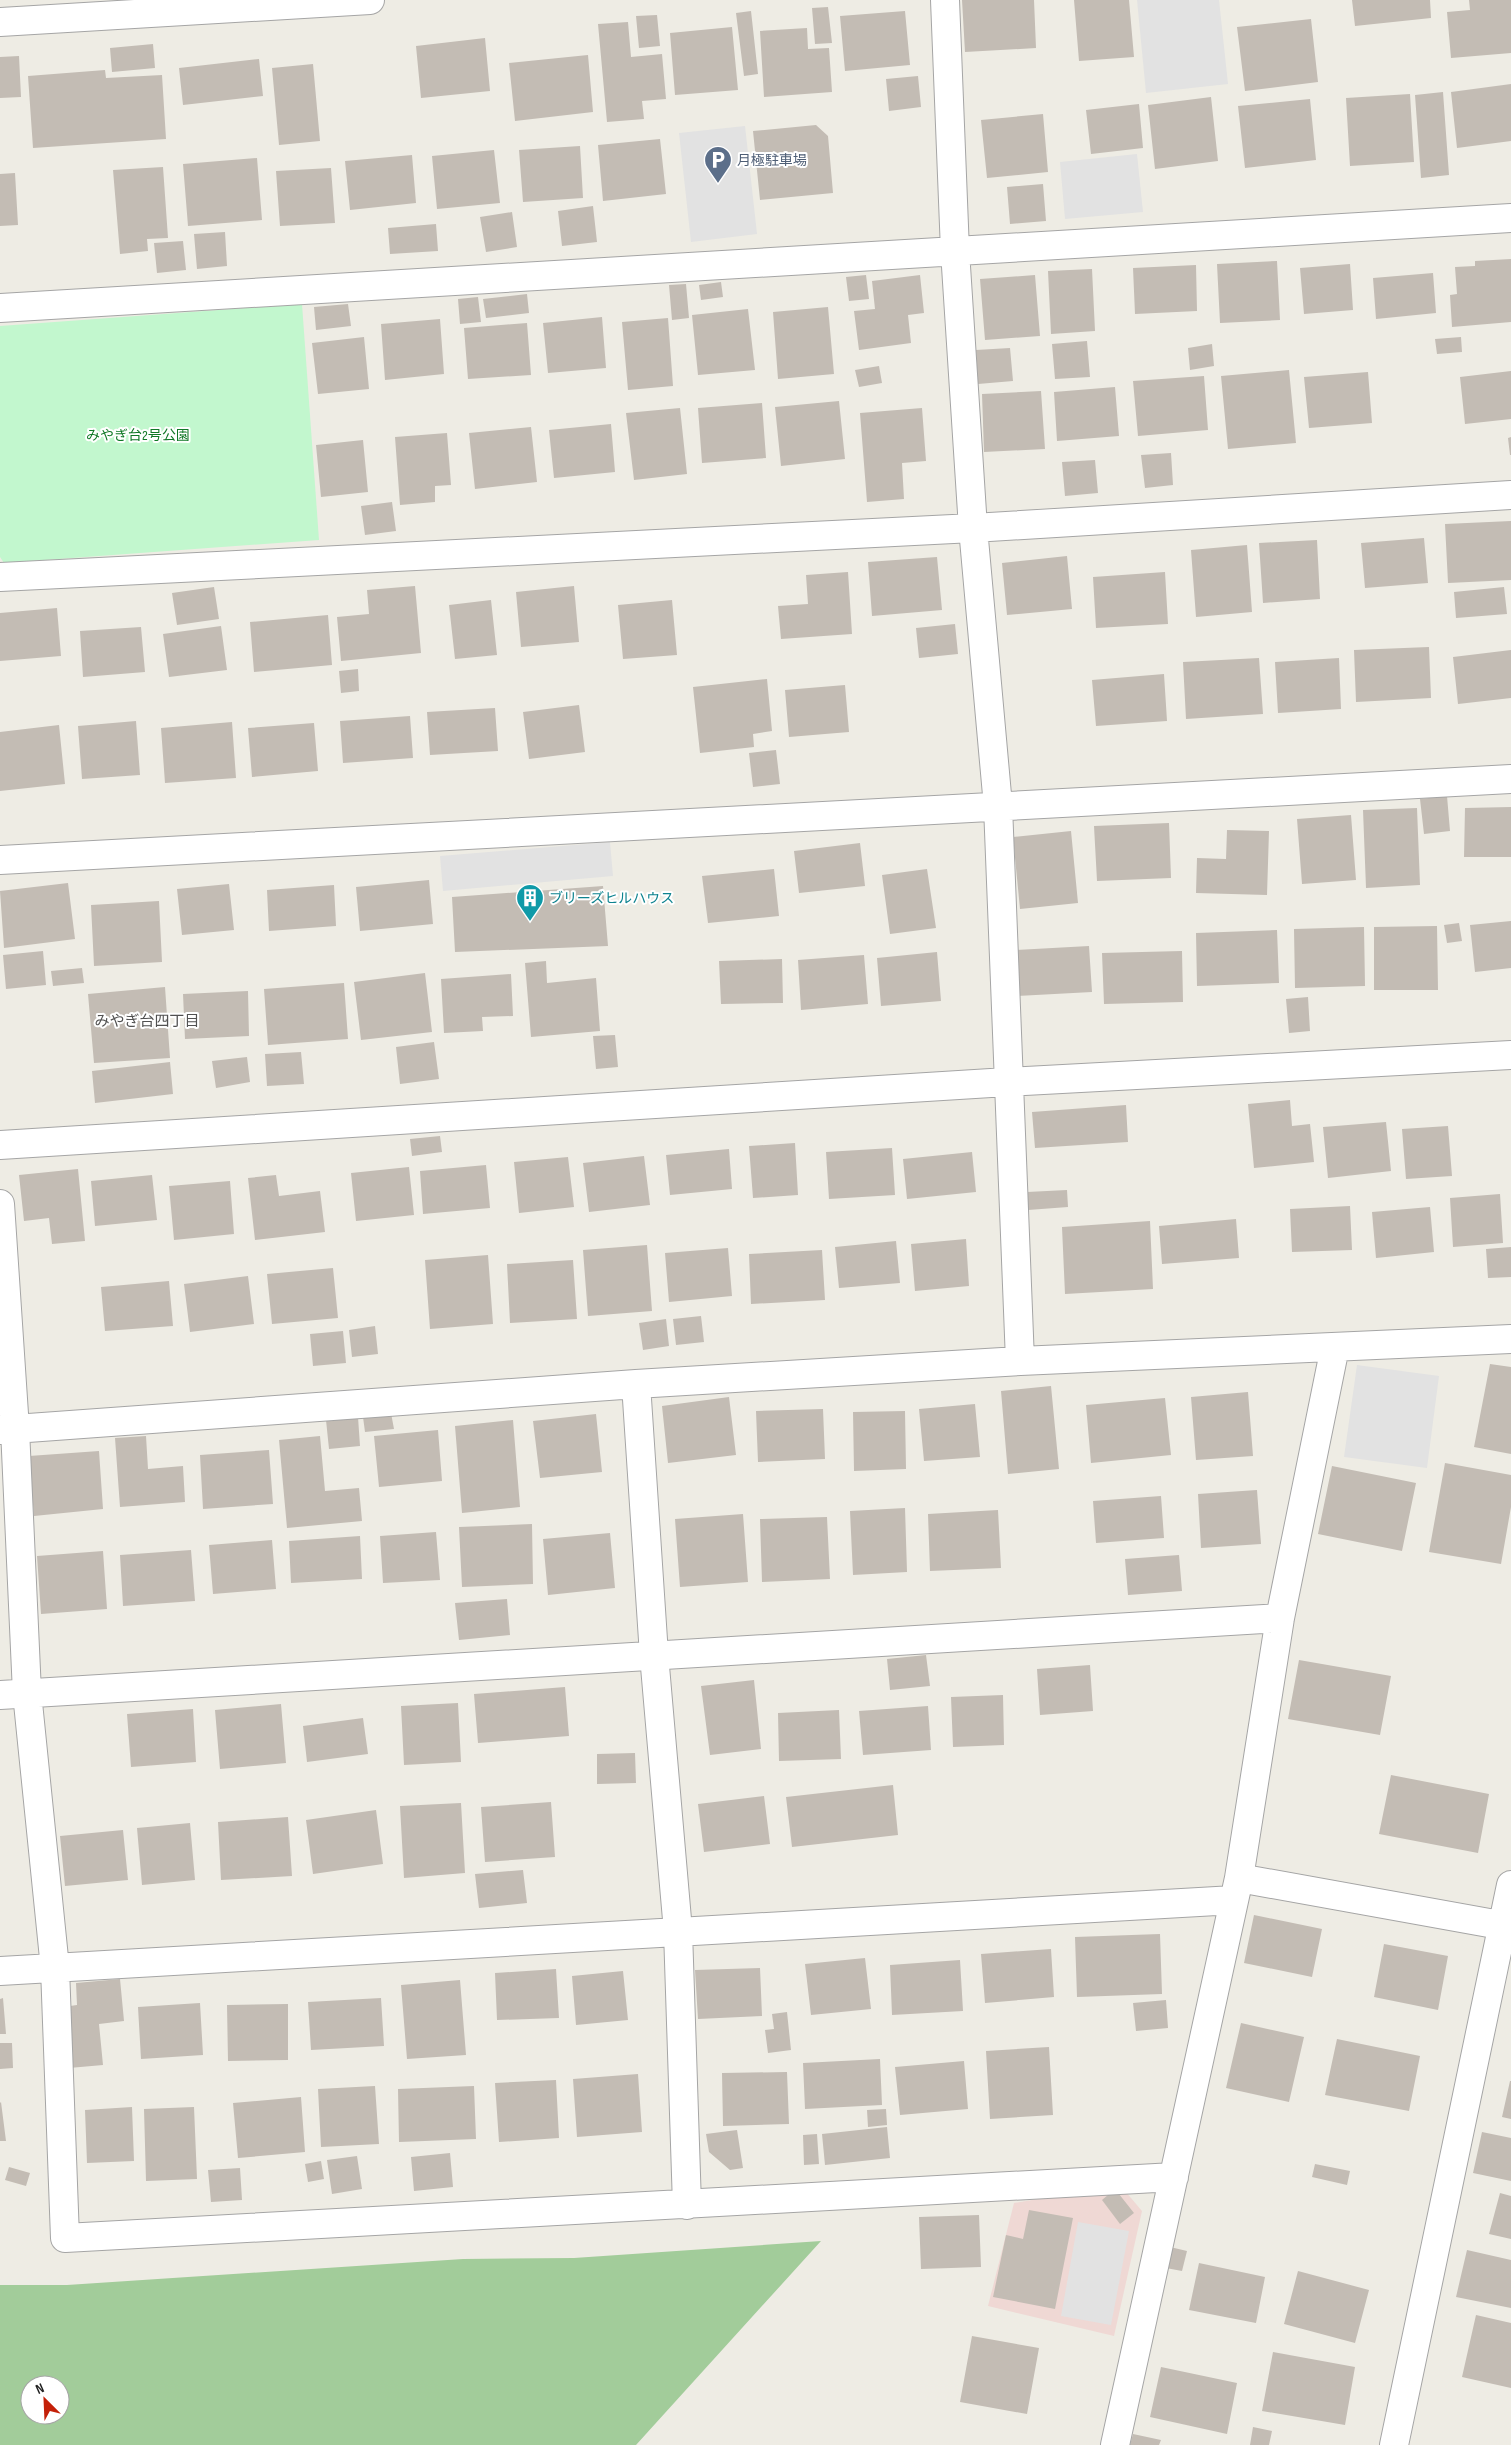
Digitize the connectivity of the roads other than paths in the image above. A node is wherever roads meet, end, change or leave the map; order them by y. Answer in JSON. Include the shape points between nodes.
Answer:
{"nodes":[{"id":1,"x":370,"y":0,"type":"edge"},
{"id":2,"x":944,"y":0,"type":"edge"},
{"id":3,"x":0,"y":22,"type":"edge"},
{"id":4,"x":1511,"y":218,"type":"edge"},
{"id":5,"x":954,"y":252,"type":"junction"},
{"id":6,"x":0,"y":308,"type":"edge"},
{"id":7,"x":1511,"y":495,"type":"edge"},
{"id":8,"x":973,"y":528,"type":"junction"},
{"id":9,"x":0,"y":577,"type":"edge"},
{"id":10,"x":1511,"y":779,"type":"edge"},
{"id":11,"x":998,"y":806,"type":"junction"},
{"id":12,"x":0,"y":860,"type":"edge"},
{"id":13,"x":1511,"y":1056,"type":"edge"},
{"id":14,"x":1007,"y":1082,"type":"junction"},
{"id":15,"x":0,"y":1145,"type":"edge"},
{"id":16,"x":0,"y":1204,"type":"edge"},
{"id":17,"x":1511,"y":1339,"type":"edge"},
{"id":18,"x":1334,"y":1347,"type":"junction"},
{"id":19,"x":1020,"y":1362,"type":"junction"},
{"id":20,"x":636,"y":1384,"type":"junction"},
{"id":21,"x":7,"y":1430,"type":"edge"},
{"id":22,"x":1280,"y":1618,"type":"junction"},
{"id":23,"x":654,"y":1655,"type":"junction"},
{"id":24,"x":27,"y":1694,"type":"junction"},
{"id":25,"x":0,"y":1695,"type":"edge"},
{"id":26,"x":1511,"y":1885,"type":"edge"},
{"id":27,"x":1237,"y":1889,"type":"junction"},
{"id":28,"x":1507,"y":1926,"type":"edge"},
{"id":29,"x":678,"y":1931,"type":"junction"},
{"id":30,"x":54,"y":1968,"type":"junction"},
{"id":31,"x":0,"y":1971,"type":"edge"},
{"id":32,"x":1174,"y":2177,"type":"junction"},
{"id":33,"x":687,"y":2205,"type":"junction"},
{"id":34,"x":1115,"y":2445,"type":"edge"},
{"id":35,"x":1394,"y":2445,"type":"edge"}],
"edges":[{"from":1,"to":3,"type":"street"},
{"from":2,"to":5,"type":"street"},
{"from":4,"to":5,"type":"street"},
{"from":5,"to":6,"type":"street"},
{"from":5,"to":8,"type":"street"},
{"from":7,"to":8,"type":"street"},
{"from":8,"to":9,"type":"street"},
{"from":8,"to":11,"type":"street"},
{"from":10,"to":11,"type":"street"},
{"from":11,"to":12,"type":"street"},
{"from":11,"to":14,"type":"street"},
{"from":13,"to":14,"type":"street"},
{"from":14,"to":15,"type":"street"},
{"from":14,"to":19,"type":"street"},
{"from":16,"to":21,"type":"street"},
{"from":17,"to":18,"type":"street"},
{"from":18,"to":19,"type":"street"},
{"from":18,"to":22,"type":"street"},
{"from":19,"to":20,"type":"street"},
{"from":20,"to":21,"type":"street"},
{"from":20,"to":23,"type":"street"},
{"from":21,"to":24,"type":"street"},
{"from":22,"to":23,"type":"street"},
{"from":22,"to":27,"type":"street"},
{"from":23,"to":24,"type":"street"},
{"from":23,"to":29,"type":"street"},
{"from":24,"to":25,"type":"street"},
{"from":24,"to":30,"type":"street"},
{"from":26,"to":28,"type":"street"},
{"from":27,"to":28,"type":"street"},
{"from":27,"to":29,"type":"street"},
{"from":27,"to":32,"type":"street"},
{"from":28,"to":35,"type":"street"},
{"from":29,"to":30,"type":"street"},
{"from":29,"to":33,"type":"street"},
{"from":30,"to":31,"type":"street"},
{"from":30,"to":33,"type":"street","via":[[65,2238]]},
{"from":32,"to":33,"type":"street"},
{"from":32,"to":34,"type":"street"}]}
